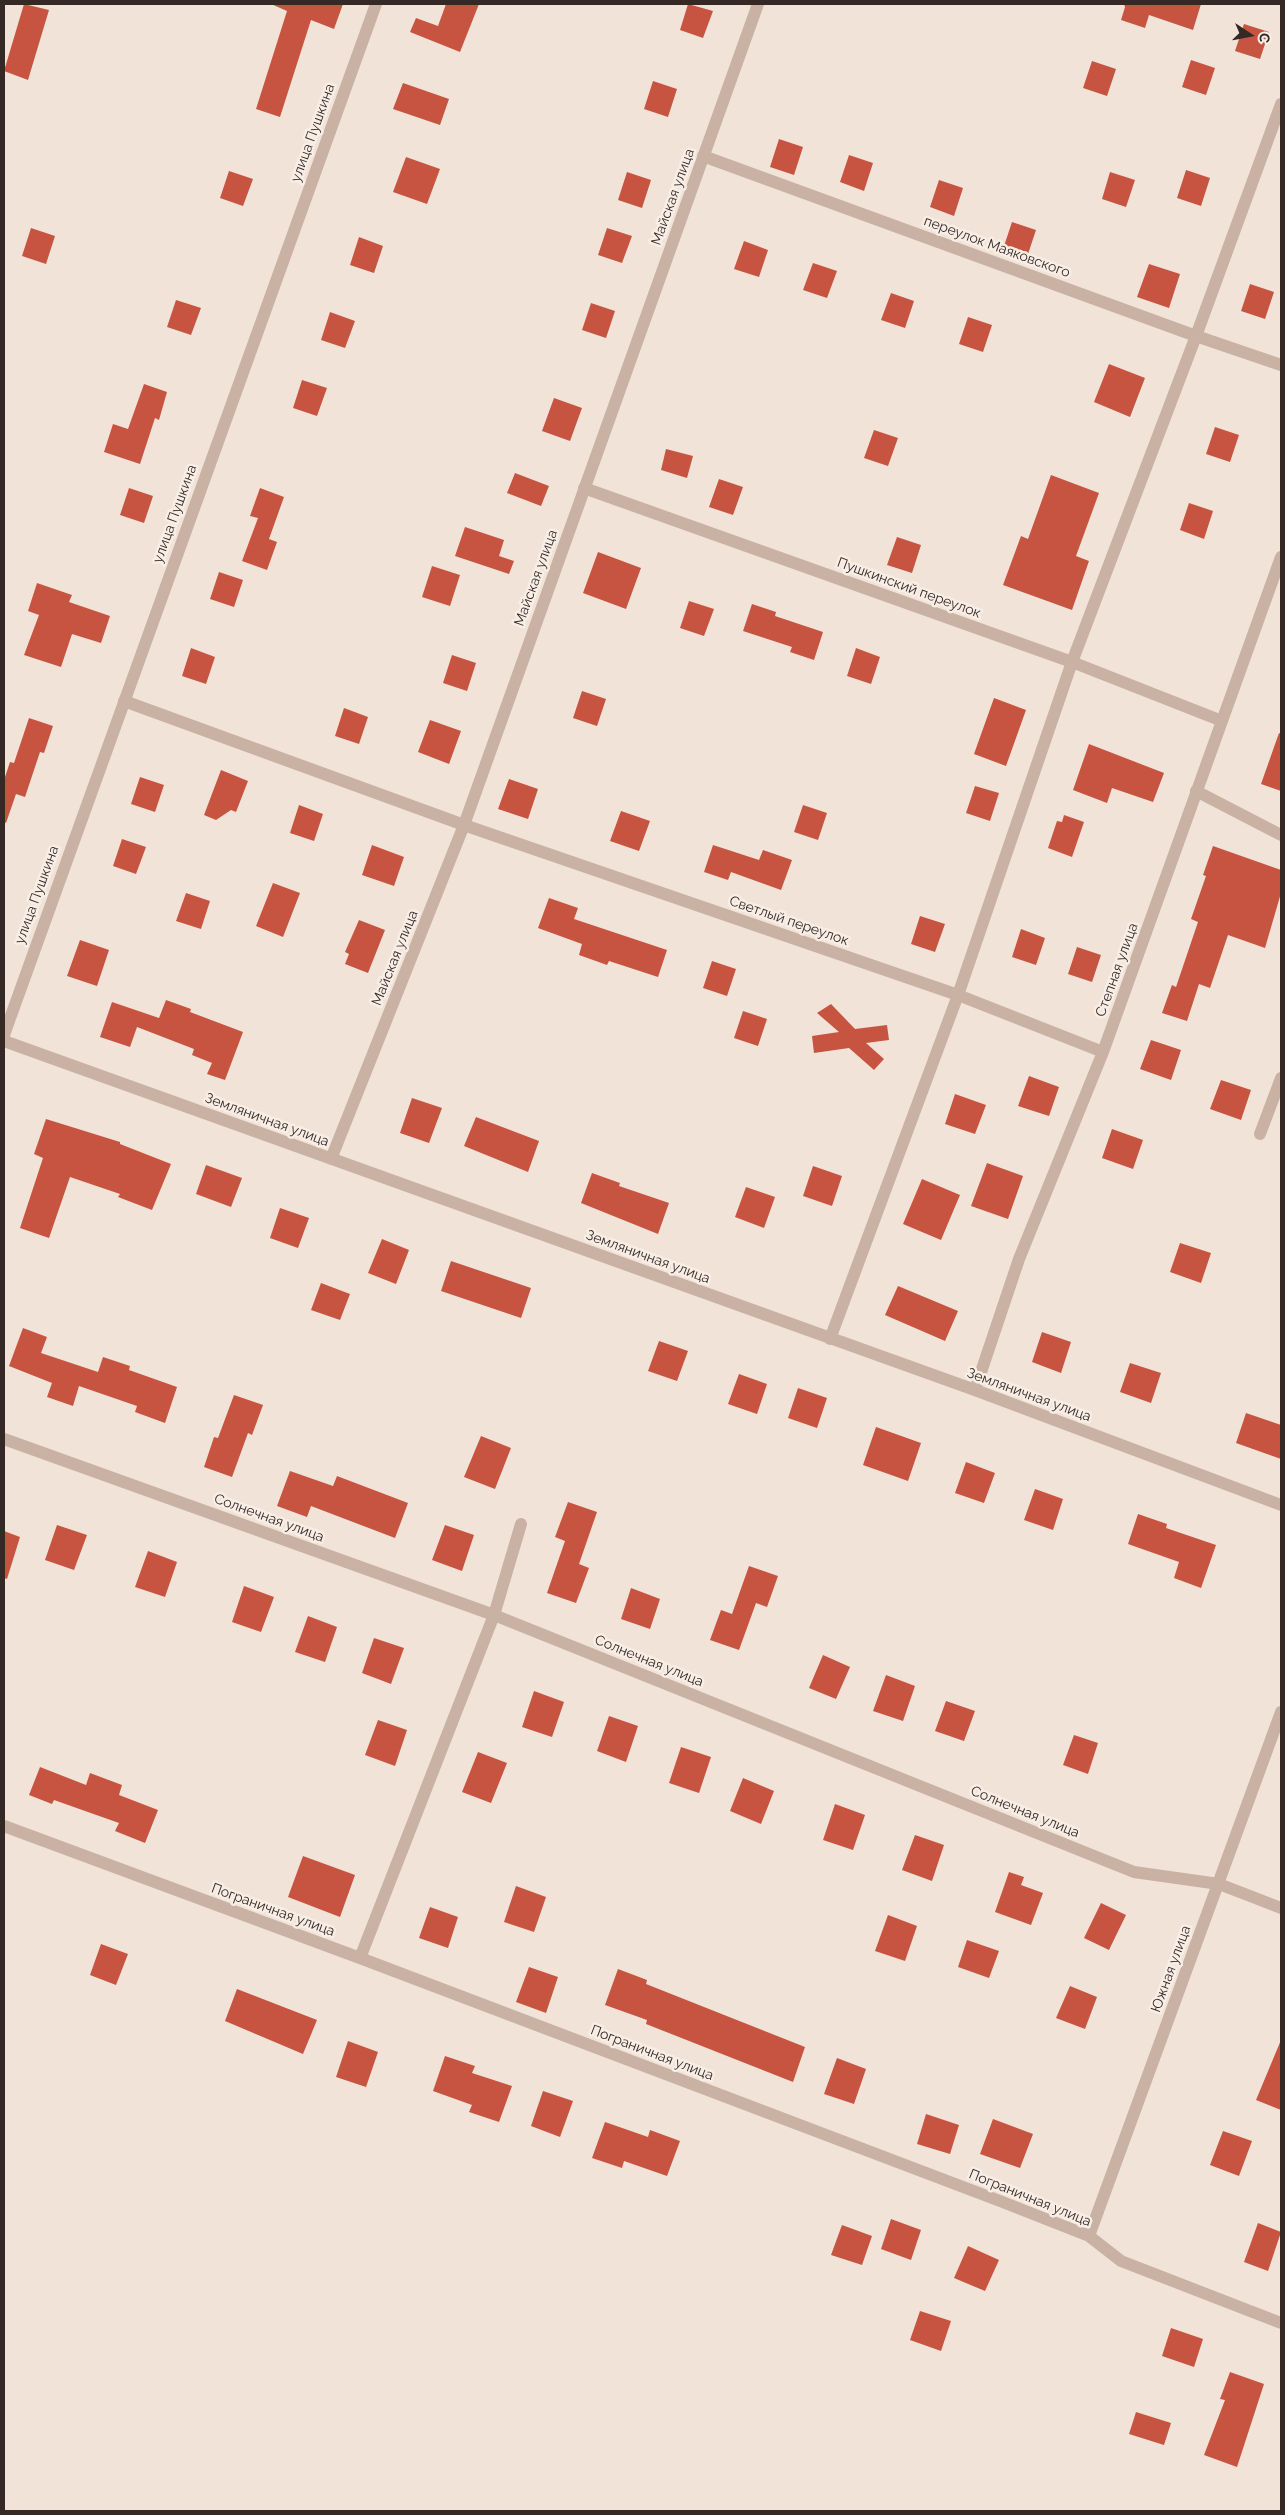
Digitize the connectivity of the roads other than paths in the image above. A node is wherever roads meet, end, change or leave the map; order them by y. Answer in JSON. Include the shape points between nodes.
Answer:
{"nodes":[{"id":1,"x":376,"y":4,"type":"edge"},
{"id":2,"x":758,"y":4,"type":"edge"},
{"id":3,"x":1281,"y":104,"type":"edge"},
{"id":4,"x":703,"y":156,"type":"junction"},
{"id":5,"x":1196,"y":336,"type":"junction"},
{"id":6,"x":1281,"y":365,"type":"edge"},
{"id":7,"x":584,"y":488,"type":"junction"},
{"id":8,"x":1281,"y":557,"type":"edge"},
{"id":9,"x":1072,"y":662,"type":"junction"},
{"id":10,"x":124,"y":701,"type":"junction"},
{"id":11,"x":1222,"y":720,"type":"junction"},
{"id":12,"x":1196,"y":791,"type":"junction"},
{"id":13,"x":464,"y":825,"type":"junction"},
{"id":14,"x":1281,"y":835,"type":"edge"},
{"id":15,"x":958,"y":995,"type":"junction"},
{"id":16,"x":4,"y":1035,"type":"edge"},
{"id":17,"x":4,"y":1041,"type":"edge"},
{"id":18,"x":1103,"y":1052,"type":"junction"},
{"id":19,"x":1281,"y":1078,"type":"edge"},
{"id":20,"x":1260,"y":1134,"type":"dead end"},
{"id":21,"x":331,"y":1159,"type":"junction"},
{"id":22,"x":830,"y":1339,"type":"junction"},
{"id":23,"x":975,"y":1390,"type":"junction"},
{"id":24,"x":4,"y":1439,"type":"edge"},
{"id":25,"x":1281,"y":1505,"type":"edge"},
{"id":26,"x":521,"y":1524,"type":"dead end"},
{"id":27,"x":494,"y":1615,"type":"junction"},
{"id":28,"x":1281,"y":1712,"type":"edge"},
{"id":29,"x":4,"y":1826,"type":"edge"},
{"id":30,"x":1219,"y":1884,"type":"junction"},
{"id":31,"x":1281,"y":1908,"type":"edge"},
{"id":32,"x":360,"y":1958,"type":"junction"},
{"id":33,"x":1089,"y":2236,"type":"junction"},
{"id":34,"x":1281,"y":2322,"type":"edge"}],
"edges":[{"from":1,"to":10,"type":"street","name":"улица Пушкина"},
{"from":2,"to":4,"type":"street","name":"Майская улица"},
{"from":3,"to":5,"type":"street"},
{"from":4,"to":5,"type":"street","name":"переулок Маяковского"},
{"from":4,"to":7,"type":"street","name":"Майская улица"},
{"from":5,"to":6,"type":"street","name":"переулок Маяковского"},
{"from":5,"to":9,"type":"street"},
{"from":7,"to":9,"type":"street","name":"Пушкинский переулок"},
{"from":7,"to":13,"type":"street","name":"Майская улица"},
{"from":8,"to":11,"type":"street","name":"Степная улица"},
{"from":9,"to":11,"type":"street","name":"Пушкинский переулок"},
{"from":9,"to":15,"type":"street"},
{"from":10,"to":13,"type":"street","name":"Светлый переулок"},
{"from":10,"to":16,"type":"street","name":"улица Пушкина"},
{"from":11,"to":12,"type":"street","name":"Степная улица"},
{"from":12,"to":14,"type":"street"},
{"from":12,"to":18,"type":"street","name":"Степная улица"},
{"from":13,"to":15,"type":"street","name":"Светлый переулок"},
{"from":13,"to":21,"type":"street","name":"Майская улица"},
{"from":15,"to":18,"type":"street","name":"Светлый переулок"},
{"from":15,"to":22,"type":"street"},
{"from":17,"to":21,"type":"street","name":"Земляничная улица"},
{"from":18,"to":23,"type":"street","name":"Степная улица","via":[[1020,1259]]},
{"from":19,"to":20,"type":"street"},
{"from":21,"to":22,"type":"street","name":"Земляничная улица"},
{"from":22,"to":23,"type":"street","name":"Земляничная улица"},
{"from":23,"to":25,"type":"street","name":"Земляничная улица"},
{"from":24,"to":27,"type":"street","name":"Солнечная улица"},
{"from":26,"to":27,"type":"street"},
{"from":27,"to":30,"type":"street","name":"Солнечная улица","via":[[1134,1872]]},
{"from":27,"to":32,"type":"street"},
{"from":28,"to":30,"type":"street","name":"Южная улица"},
{"from":29,"to":32,"type":"street","name":"Пограничная улица"},
{"from":30,"to":31,"type":"street","name":"Солнечная улица"},
{"from":30,"to":33,"type":"street","name":"Южная улица"},
{"from":32,"to":33,"type":"street","name":"Пограничная улица"},
{"from":33,"to":34,"type":"street","name":"Пограничная улица","via":[[1121,2261]]}]}
